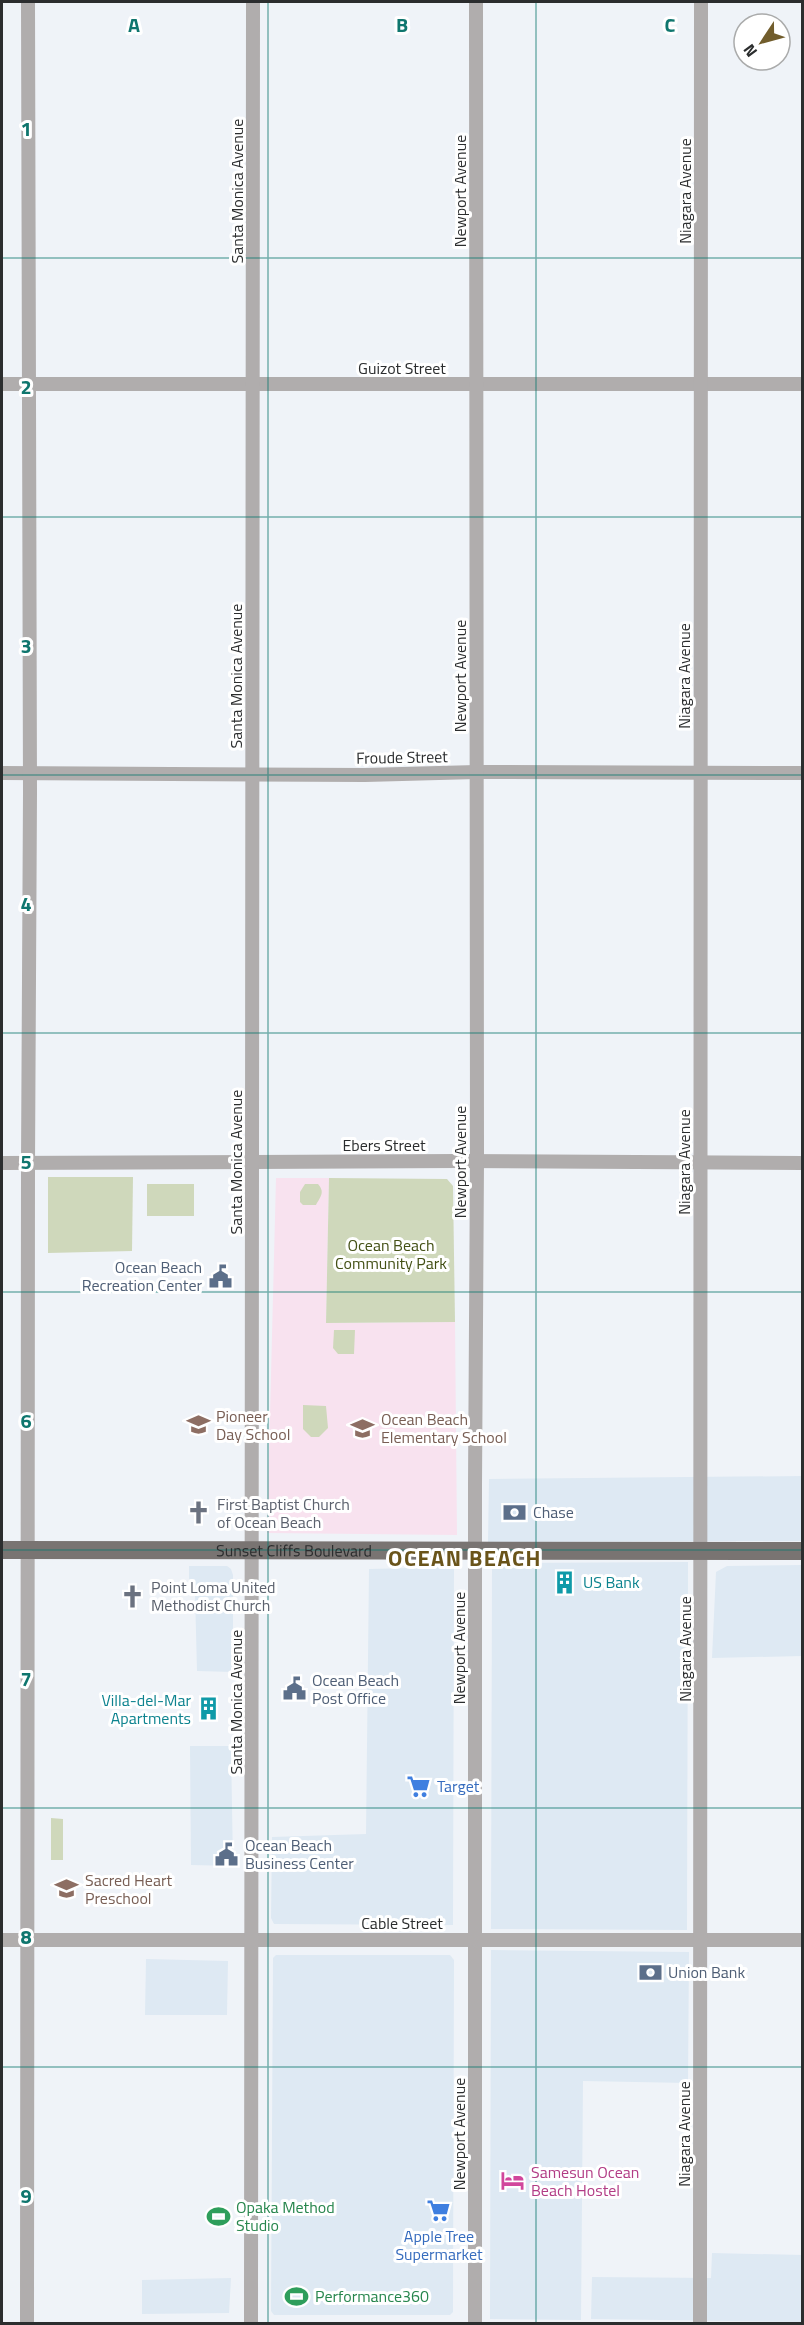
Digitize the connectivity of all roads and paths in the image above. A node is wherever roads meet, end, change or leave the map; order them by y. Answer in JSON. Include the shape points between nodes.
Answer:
{"nodes":[{"id":1,"x":28,"y":2,"type":"edge"},
{"id":2,"x":253,"y":2,"type":"edge"},
{"id":3,"x":476,"y":2,"type":"edge"},
{"id":4,"x":701,"y":2,"type":"edge"},
{"id":5,"x":2,"y":384,"type":"edge"},
{"id":6,"x":253,"y":384,"type":"junction"},
{"id":7,"x":478,"y":384,"type":"junction"},
{"id":8,"x":802,"y":384,"type":"edge"},
{"id":9,"x":30,"y":385,"type":"junction"},
{"id":10,"x":702,"y":385,"type":"junction"},
{"id":11,"x":476,"y":772,"type":"junction"},
{"id":12,"x":2,"y":773,"type":"edge"},
{"id":13,"x":30,"y":773,"type":"junction"},
{"id":14,"x":699,"y":773,"type":"junction"},
{"id":15,"x":802,"y":773,"type":"edge"},
{"id":16,"x":253,"y":774,"type":"junction"},
{"id":17,"x":2,"y":1162,"type":"edge"},
{"id":18,"x":477,"y":1162,"type":"junction"},
{"id":19,"x":28,"y":1163,"type":"junction"},
{"id":20,"x":252,"y":1163,"type":"junction"},
{"id":21,"x":802,"y":1163,"type":"edge"},
{"id":22,"x":701,"y":1164,"type":"junction"},
{"id":23,"x":2,"y":1550,"type":"edge"},
{"id":24,"x":29,"y":1550,"type":"junction"},
{"id":25,"x":252,"y":1551,"type":"junction"},
{"id":26,"x":802,"y":1551,"type":"edge"},
{"id":27,"x":476,"y":1552,"type":"junction"},
{"id":28,"x":700,"y":1552,"type":"junction"},
{"id":29,"x":2,"y":1940,"type":"edge"},
{"id":30,"x":27,"y":1940,"type":"junction"},
{"id":31,"x":476,"y":1940,"type":"junction"},
{"id":32,"x":700,"y":1940,"type":"junction"},
{"id":33,"x":252,"y":1941,"type":"junction"},
{"id":34,"x":802,"y":1941,"type":"edge"},
{"id":35,"x":27,"y":2324,"type":"edge"},
{"id":36,"x":251,"y":2324,"type":"edge"},
{"id":37,"x":475,"y":2324,"type":"edge"},
{"id":38,"x":700,"y":2324,"type":"edge"}],
"edges":[{"from":1,"to":9,"type":"street"},
{"from":2,"to":6,"type":"street","name":"Santa Monica Avenue"},
{"from":3,"to":7,"type":"street","name":"Newport Avenue"},
{"from":4,"to":10,"type":"street","name":"Niagara Avenue"},
{"from":5,"to":9,"type":"street","name":"Guizot Street"},
{"from":6,"to":7,"type":"street","name":"Guizot Street"},
{"from":6,"to":9,"type":"street","name":"Guizot Street"},
{"from":6,"to":16,"type":"street","name":"Santa Monica Avenue"},
{"from":7,"to":10,"type":"street","name":"Guizot Street"},
{"from":7,"to":11,"type":"street","name":"Newport Avenue"},
{"from":8,"to":10,"type":"street","name":"Guizot Street"},
{"from":9,"to":13,"type":"street"},
{"from":10,"to":14,"type":"street","name":"Niagara Avenue"},
{"from":11,"to":14,"type":"street","name":"Froude Street"},
{"from":11,"to":16,"type":"street","name":"Froude Street"},
{"from":11,"to":18,"type":"street","name":"Newport Avenue"},
{"from":12,"to":13,"type":"street","name":"Froude Street"},
{"from":13,"to":16,"type":"street","name":"Froude Street"},
{"from":13,"to":19,"type":"street"},
{"from":14,"to":15,"type":"street","name":"Froude Street"},
{"from":14,"to":22,"type":"street","name":"Niagara Avenue"},
{"from":16,"to":20,"type":"street","name":"Santa Monica Avenue"},
{"from":17,"to":19,"type":"street","name":"Ebers Street"},
{"from":18,"to":20,"type":"street","name":"Ebers Street"},
{"from":18,"to":22,"type":"street","name":"Ebers Street"},
{"from":18,"to":27,"type":"street","name":"Newport Avenue"},
{"from":19,"to":20,"type":"street","name":"Ebers Street"},
{"from":19,"to":24,"type":"street"},
{"from":20,"to":25,"type":"street","name":"Santa Monica Avenue"},
{"from":21,"to":22,"type":"street","name":"Ebers Street"},
{"from":22,"to":28,"type":"street","name":"Niagara Avenue"},
{"from":23,"to":24,"type":"main road","name":"Sunset Cliffs Boulevard"},
{"from":24,"to":25,"type":"main road","name":"Sunset Cliffs Boulevard"},
{"from":24,"to":30,"type":"street"},
{"from":25,"to":27,"type":"main road","name":"Sunset Cliffs Boulevard"},
{"from":25,"to":33,"type":"street","name":"Santa Monica Avenue"},
{"from":26,"to":28,"type":"main road","name":"Sunset Cliffs Boulevard"},
{"from":27,"to":28,"type":"main road","name":"Sunset Cliffs Boulevard"},
{"from":27,"to":31,"type":"street","name":"Newport Avenue"},
{"from":28,"to":32,"type":"street","name":"Niagara Avenue"},
{"from":29,"to":30,"type":"street","name":"Cable Street"},
{"from":30,"to":33,"type":"street","name":"Cable Street"},
{"from":30,"to":35,"type":"street"},
{"from":31,"to":32,"type":"street","name":"Cable Street"},
{"from":31,"to":33,"type":"street","name":"Cable Street"},
{"from":31,"to":37,"type":"street","name":"Newport Avenue"},
{"from":32,"to":34,"type":"street","name":"Cable Street"},
{"from":32,"to":38,"type":"street","name":"Niagara Avenue"},
{"from":33,"to":36,"type":"street","name":"Santa Monica Avenue"}]}
